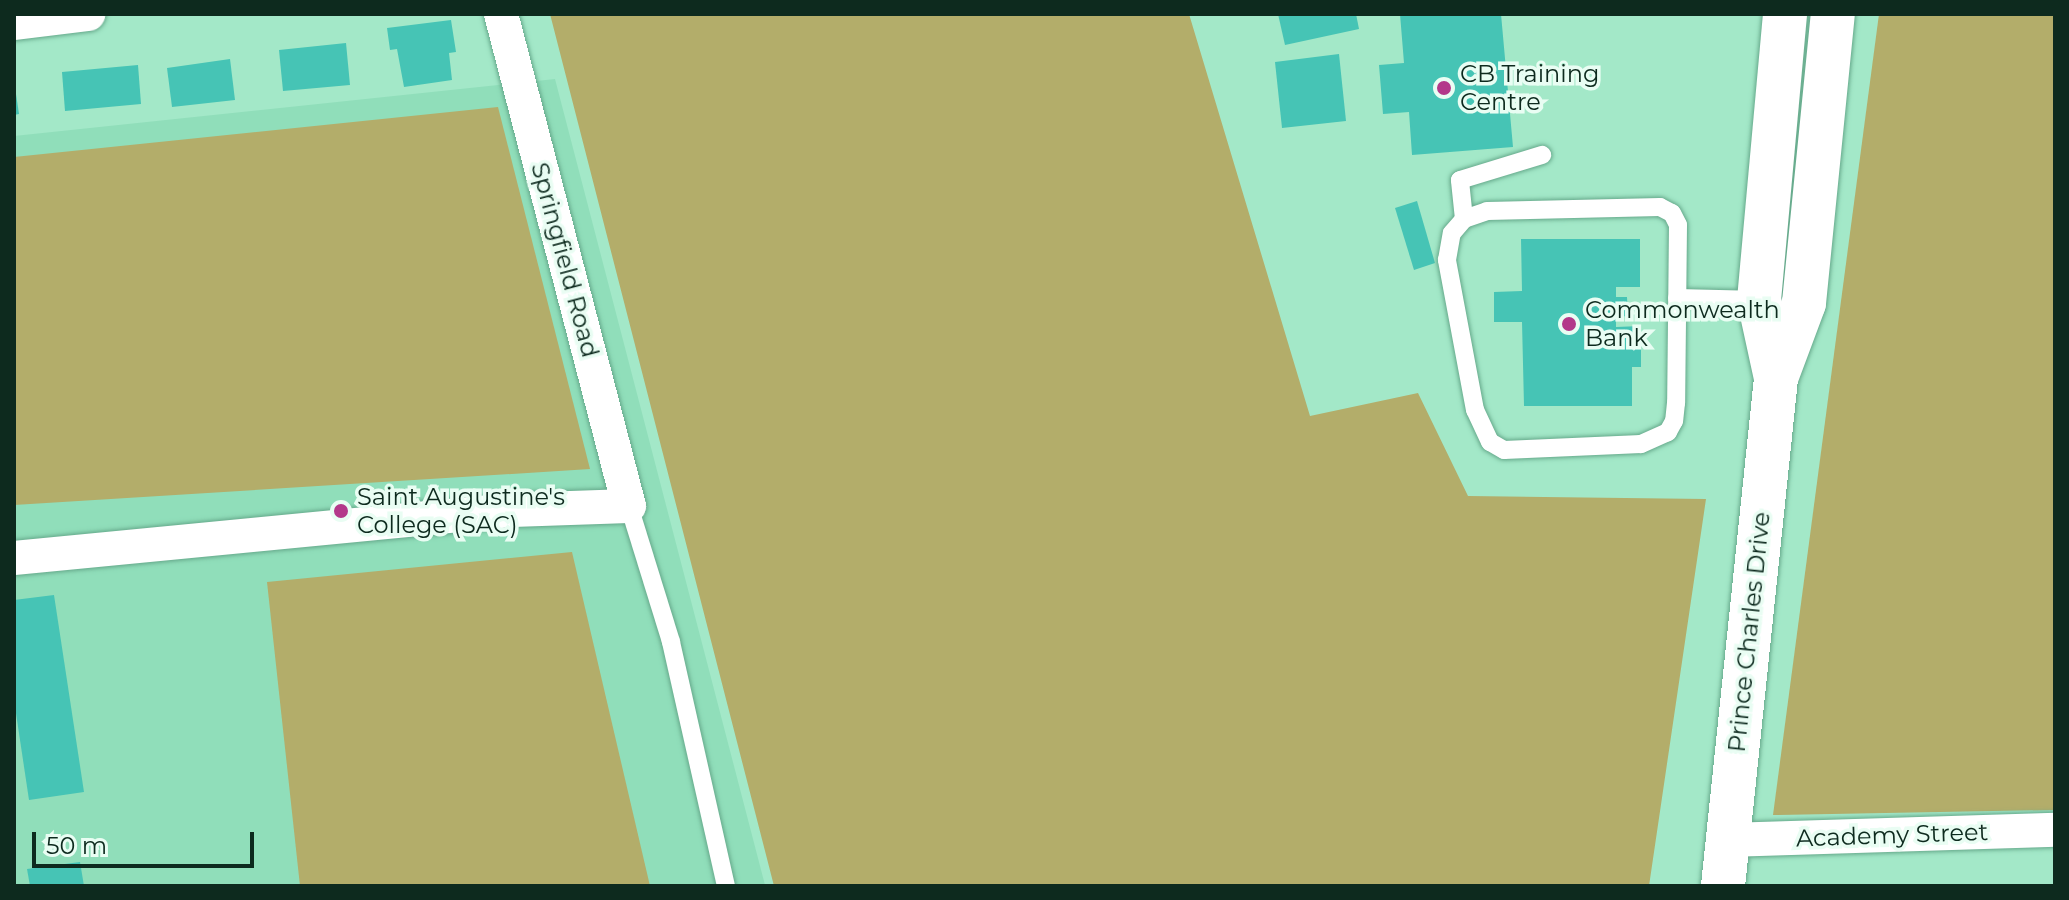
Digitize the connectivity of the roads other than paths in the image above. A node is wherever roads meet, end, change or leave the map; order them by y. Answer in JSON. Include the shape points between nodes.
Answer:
{"nodes":[{"id":1,"x":88,"y":14,"type":"edge"},
{"id":2,"x":501,"y":14,"type":"edge"},
{"id":3,"x":1785,"y":14,"type":"edge"},
{"id":4,"x":1833,"y":14,"type":"edge"},
{"id":5,"x":14,"y":23,"type":"edge"},
{"id":6,"x":1542,"y":155,"type":"dead end"},
{"id":7,"x":1464,"y":219,"type":"junction"},
{"id":8,"x":1677,"y":298,"type":"junction"},
{"id":9,"x":1781,"y":301,"type":"junction"},
{"id":10,"x":629,"y":506,"type":"junction"},
{"id":11,"x":14,"y":558,"type":"edge"},
{"id":12,"x":2055,"y":830,"type":"edge"},
{"id":13,"x":1728,"y":840,"type":"junction"},
{"id":14,"x":726,"y":886,"type":"edge"},
{"id":15,"x":1723,"y":886,"type":"edge"}],
"edges":[{"from":1,"to":5,"type":"street"},
{"from":2,"to":10,"type":"street","name":"Springfield Road"},
{"from":3,"to":9,"type":"highway","name":"Prince Charles Drive"},
{"from":4,"to":9,"type":"highway","name":"Prince Charles Drive"},
{"from":6,"to":7,"type":"lane","via":[[1460,180]]},
{"from":7,"to":8,"type":"lane","via":[[1487,211],[1666,209],[1678,225]]},
{"from":7,"to":8,"type":"lane","via":[[1452,233],[1447,260],[1475,410],[1490,442],[1504,450],[1641,444],[1668,432],[1676,403]]},
{"from":8,"to":9,"type":"lane"},
{"from":9,"to":13,"type":"highway","name":"Prince Charles Drive"},
{"from":10,"to":11,"type":"street","via":[[512,510]]},
{"from":10,"to":14,"type":"lane","via":[[671,642]]},
{"from":12,"to":13,"type":"street","name":"Academy Street"},
{"from":13,"to":15,"type":"highway","name":"Prince Charles Drive"}]}
